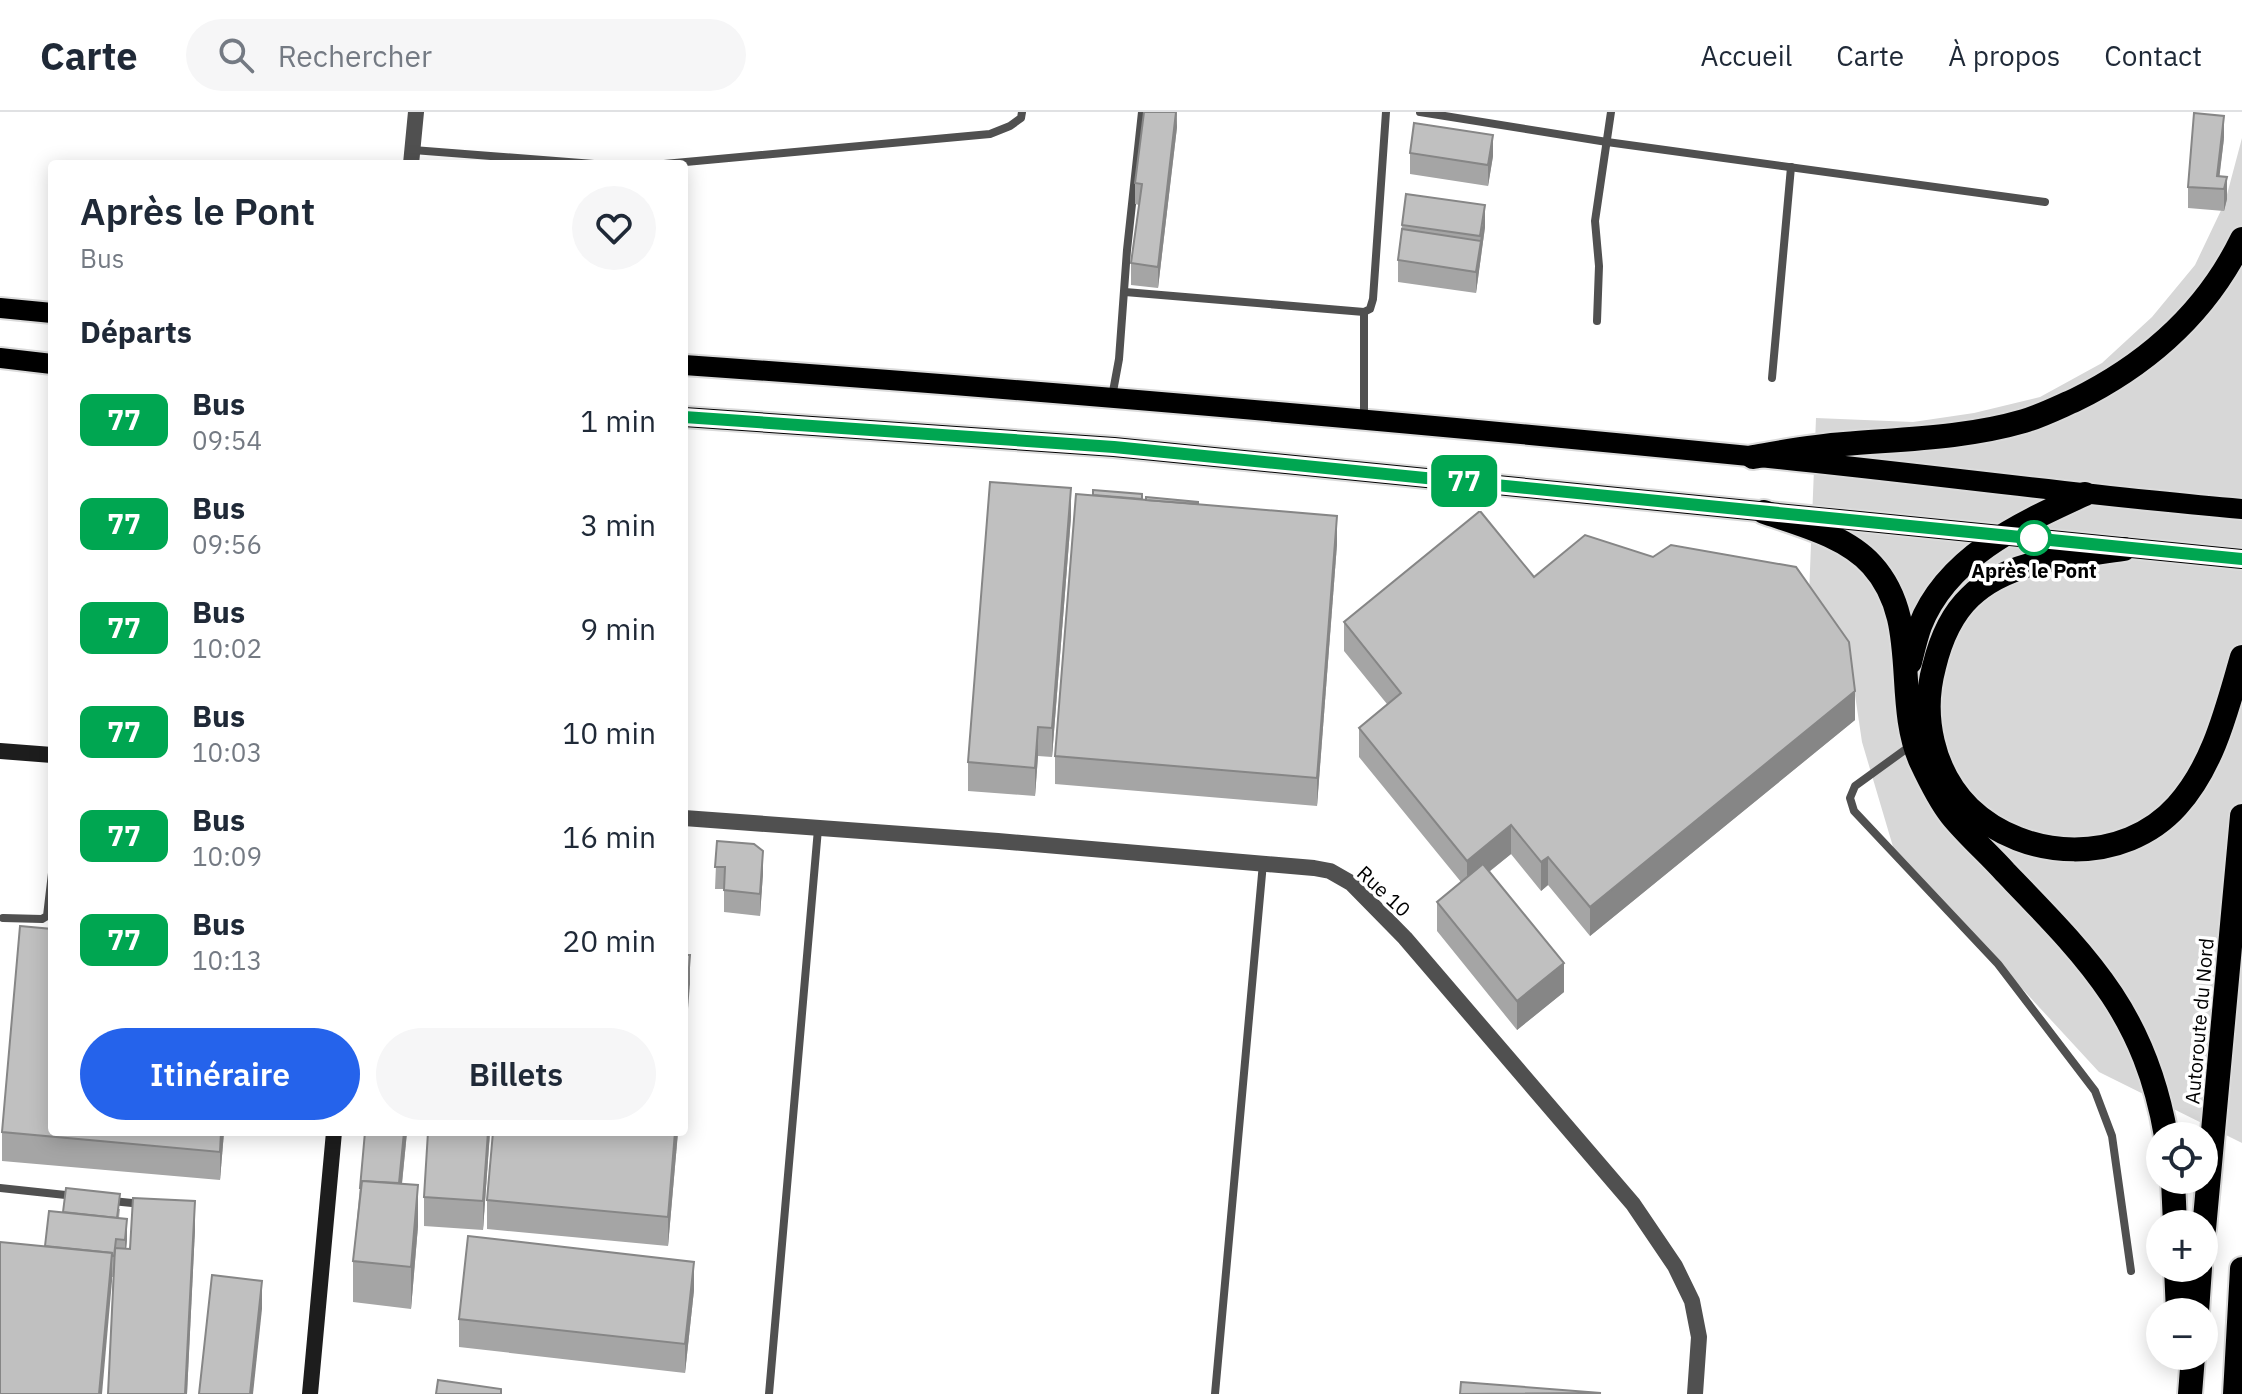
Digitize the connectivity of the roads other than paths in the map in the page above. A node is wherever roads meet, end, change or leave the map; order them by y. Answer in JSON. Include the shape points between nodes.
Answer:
{"nodes":[{"id":1,"x":416,"y":112,"type":"edge"},
{"id":2,"x":1022,"y":112,"type":"edge"},
{"id":3,"x":1142,"y":112,"type":"edge"},
{"id":4,"x":1386,"y":112,"type":"edge"},
{"id":5,"x":1420,"y":112,"type":"edge"},
{"id":6,"x":1611,"y":112,"type":"edge"},
{"id":7,"x":1607,"y":142,"type":"junction"},
{"id":8,"x":412,"y":157,"type":"edge"},
{"id":9,"x":490,"y":160,"type":"edge"},
{"id":10,"x":688,"y":162,"type":"edge"},
{"id":11,"x":1791,"y":167,"type":"junction"},
{"id":12,"x":2045,"y":202,"type":"dead end"},
{"id":13,"x":2242,"y":239,"type":"edge"},
{"id":14,"x":1125,"y":292,"type":"junction"},
{"id":15,"x":0,"y":308,"type":"edge"},
{"id":16,"x":1364,"y":312,"type":"junction"},
{"id":17,"x":48,"y":313,"type":"edge"},
{"id":18,"x":1597,"y":321,"type":"dead end"},
{"id":19,"x":0,"y":358,"type":"edge"},
{"id":20,"x":48,"y":364,"type":"edge"},
{"id":21,"x":688,"y":365,"type":"edge"},
{"id":22,"x":1772,"y":378,"type":"dead end"},
{"id":23,"x":1112,"y":398,"type":"junction"},
{"id":24,"x":688,"y":417,"type":"edge"},
{"id":25,"x":1364,"y":421,"type":"junction"},
{"id":26,"x":1753,"y":457,"type":"junction"},
{"id":27,"x":2085,"y":494,"type":"junction"},
{"id":28,"x":2242,"y":509,"type":"edge"},
{"id":29,"x":1764,"y":512,"type":"junction"},
{"id":30,"x":2005,"y":535,"type":"junction"},
{"id":31,"x":2124,"y":549,"type":"junction"},
{"id":32,"x":2242,"y":559,"type":"edge"},
{"id":33,"x":2242,"y":657,"type":"edge"},
{"id":34,"x":1906,"y":676,"type":"junction"},
{"id":35,"x":1914,"y":743,"type":"junction"},
{"id":36,"x":0,"y":751,"type":"edge"},
{"id":37,"x":48,"y":755,"type":"edge"},
{"id":38,"x":2242,"y":816,"type":"edge"},
{"id":39,"x":688,"y":818,"type":"edge"},
{"id":40,"x":818,"y":829,"type":"junction"},
{"id":41,"x":1263,"y":863,"type":"junction"},
{"id":42,"x":48,"y":907,"type":"edge"},
{"id":43,"x":3,"y":918,"type":"dead end"},
{"id":44,"x":2163,"y":1122,"type":"edge"},
{"id":45,"x":334,"y":1136,"type":"edge"},
{"id":46,"x":0,"y":1188,"type":"edge"},
{"id":47,"x":92,"y":1198,"type":"edge"},
{"id":48,"x":107,"y":1200,"type":"edge"},
{"id":49,"x":153,"y":1205,"type":"edge"},
{"id":50,"x":2206,"y":1210,"type":"edge"},
{"id":51,"x":2242,"y":1269,"type":"edge"},
{"id":52,"x":2131,"y":1271,"type":"dead end"},
{"id":53,"x":2180,"y":1370,"type":"edge"},
{"id":54,"x":2192,"y":1370,"type":"edge"},
{"id":55,"x":310,"y":1394,"type":"edge"},
{"id":56,"x":769,"y":1394,"type":"edge"},
{"id":57,"x":1215,"y":1394,"type":"edge"},
{"id":58,"x":1695,"y":1394,"type":"edge"},
{"id":59,"x":2181,"y":1394,"type":"edge"},
{"id":60,"x":2190,"y":1394,"type":"edge"},
{"id":61,"x":2235,"y":1394,"type":"edge"}],
"edges":[{"from":1,"to":8,"type":"street"},
{"from":2,"to":10,"type":"lane","via":[[1010,126],[990,134]]},
{"from":3,"to":14,"type":"lane"},
{"from":4,"to":16,"type":"lane","via":[[1373,299]]},
{"from":5,"to":7,"type":"lane"},
{"from":6,"to":7,"type":"lane"},
{"from":7,"to":11,"type":"lane"},
{"from":7,"to":18,"type":"lane","via":[[1595,221]]},
{"from":8,"to":9,"type":"lane"},
{"from":11,"to":12,"type":"lane"},
{"from":11,"to":22,"type":"lane"},
{"from":13,"to":26,"type":"highway","via":[[2216,284],[2176,332],[2129,369],[2064,405],[2026,420],[1954,435]]},
{"from":14,"to":16,"type":"lane"},
{"from":14,"to":23,"type":"lane"},
{"from":15,"to":17,"type":"main road"},
{"from":16,"to":25,"type":"lane"},
{"from":19,"to":20,"type":"main road"},
{"from":21,"to":23,"type":"main road"},
{"from":23,"to":25,"type":"main road"},
{"from":24,"to":29,"type":"main road","via":[[1114,447]]},
{"from":25,"to":26,"type":"main road"},
{"from":26,"to":27,"type":"main road"},
{"from":27,"to":28,"type":"main road"},
{"from":27,"to":30,"type":"highway"},
{"from":29,"to":30,"type":"main road"},
{"from":29,"to":34,"type":"highway","via":[[1853,548],[1872,565],[1901,623]]},
{"from":30,"to":31,"type":"main road"},
{"from":30,"to":34,"type":"highway","via":[[1969,559],[1931,604]]},
{"from":31,"to":32,"type":"main road"},
{"from":31,"to":33,"type":"highway","via":[[2021,568],[1982,588],[1955,616],[1928,691],[1930,729],[1936,755],[1969,807],[2018,839],[2039,845],[2090,849],[2136,838],[2179,805],[2197,780],[2216,740]]},
{"from":34,"to":35,"type":"highway"},
{"from":35,"to":44,"type":"highway","via":[[1950,814],[2113,992],[2151,1070]]},
{"from":35,"to":52,"type":"lane","via":[[1855,786],[1850,798],[1854,811],[1998,964],[2095,1091],[2112,1136]]},
{"from":36,"to":37,"type":"street"},
{"from":38,"to":50,"type":"highway","name":"Autoroute du Nord"},
{"from":39,"to":40,"type":"street","name":"Rue 10"},
{"from":40,"to":41,"type":"street","name":"Rue 10"},
{"from":40,"to":56,"type":"lane"},
{"from":41,"to":57,"type":"lane"},
{"from":41,"to":58,"type":"street","name":"Rue 10","via":[[1330,871],[1351,883],[1405,938],[1633,1204],[1692,1301],[1699,1337]]},
{"from":42,"to":43,"type":"lane","via":[[42,919]]},
{"from":45,"to":55,"type":"street"},
{"from":46,"to":47,"type":"lane"},
{"from":48,"to":49,"type":"lane"},
{"from":51,"to":61,"type":"highway"},
{"from":53,"to":59,"type":"highway"},
{"from":54,"to":60,"type":"highway"}]}
